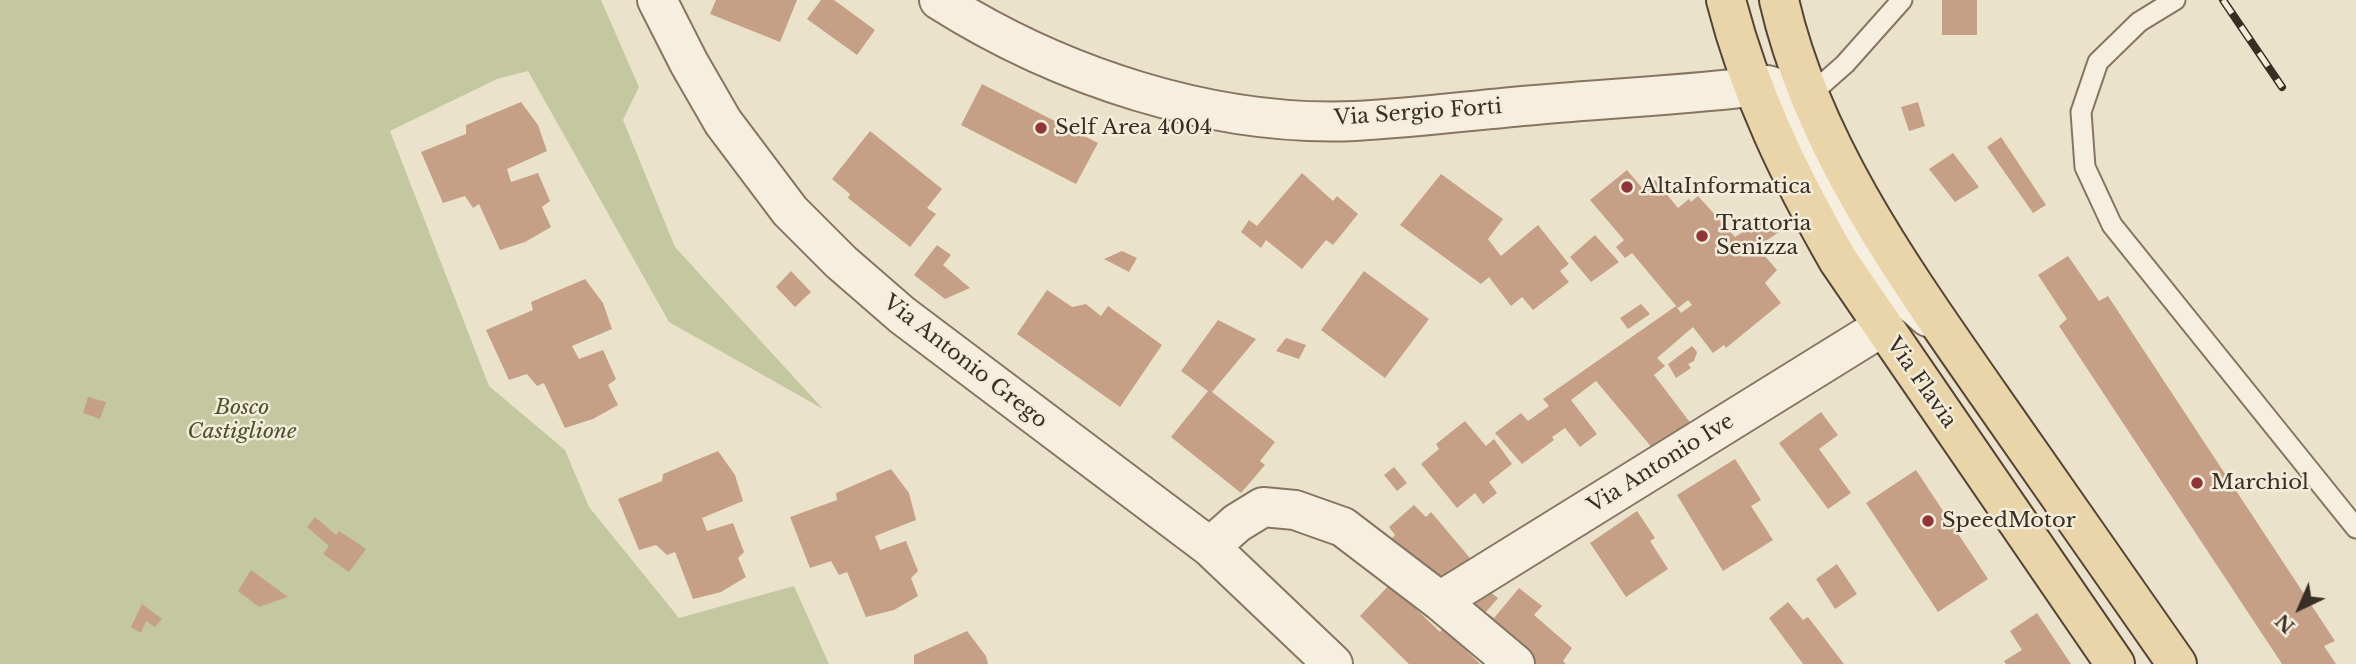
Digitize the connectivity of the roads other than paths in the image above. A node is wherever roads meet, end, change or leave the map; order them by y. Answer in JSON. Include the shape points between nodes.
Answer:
{"nodes":[{"id":1,"x":939,"y":0,"type":"edge"},
{"id":2,"x":1726,"y":0,"type":"edge"},
{"id":3,"x":1779,"y":0,"type":"edge"},
{"id":4,"x":1902,"y":0,"type":"edge"},
{"id":5,"x":2175,"y":0,"type":"edge"},
{"id":6,"x":658,"y":1,"type":"edge"},
{"id":7,"x":1752,"y":87,"type":"junction"},
{"id":8,"x":1811,"y":94,"type":"junction"},
{"id":9,"x":1882,"y":327,"type":"junction"},
{"id":10,"x":1949,"y":336,"type":"junction"},
{"id":11,"x":2356,"y":528,"type":"edge"},
{"id":12,"x":1210,"y":547,"type":"junction"},
{"id":13,"x":1440,"y":601,"type":"junction"},
{"id":14,"x":1333,"y":664,"type":"edge"},
{"id":15,"x":1516,"y":664,"type":"edge"},
{"id":16,"x":2115,"y":664,"type":"edge"},
{"id":17,"x":2177,"y":664,"type":"edge"}],
"edges":[{"from":1,"to":7,"type":"street","name":"Via Sergio Forti","via":[[1001,36],[1126,87],[1184,105],[1267,118],[1354,121]]},
{"from":2,"to":7,"type":"main road","name":"Via Flavia"},
{"from":3,"to":8,"type":"main road","name":"Via Flavia"},
{"from":4,"to":8,"type":"lane","via":[[1845,64]]},
{"from":5,"to":11,"type":"lane","via":[[2139,22],[2098,62],[2081,112],[2085,167],[2112,225]]},
{"from":6,"to":12,"type":"street","name":"Via Antonio Grego","via":[[723,122],[790,211],[841,262],[902,316]]},
{"from":7,"to":9,"type":"main road","name":"Via Flavia","via":[[1809,210]]},
{"from":7,"to":10,"type":"street","name":"Via Flavia","via":[[1776,86],[1783,93],[1841,217],[1869,261]]},
{"from":8,"to":10,"type":"main road","name":"Via Flavia","via":[[1838,159],[1879,232]]},
{"from":9,"to":13,"type":"street","name":"Via Antonio Ive"},
{"from":9,"to":16,"type":"main road","name":"Via Flavia"},
{"from":10,"to":17,"type":"main road","name":"Via Flavia"},
{"from":12,"to":13,"type":"street","via":[[1263,507],[1295,510],[1343,527]]},
{"from":12,"to":14,"type":"street","name":"Via Antonio Grego"},
{"from":13,"to":15,"type":"street"}]}
